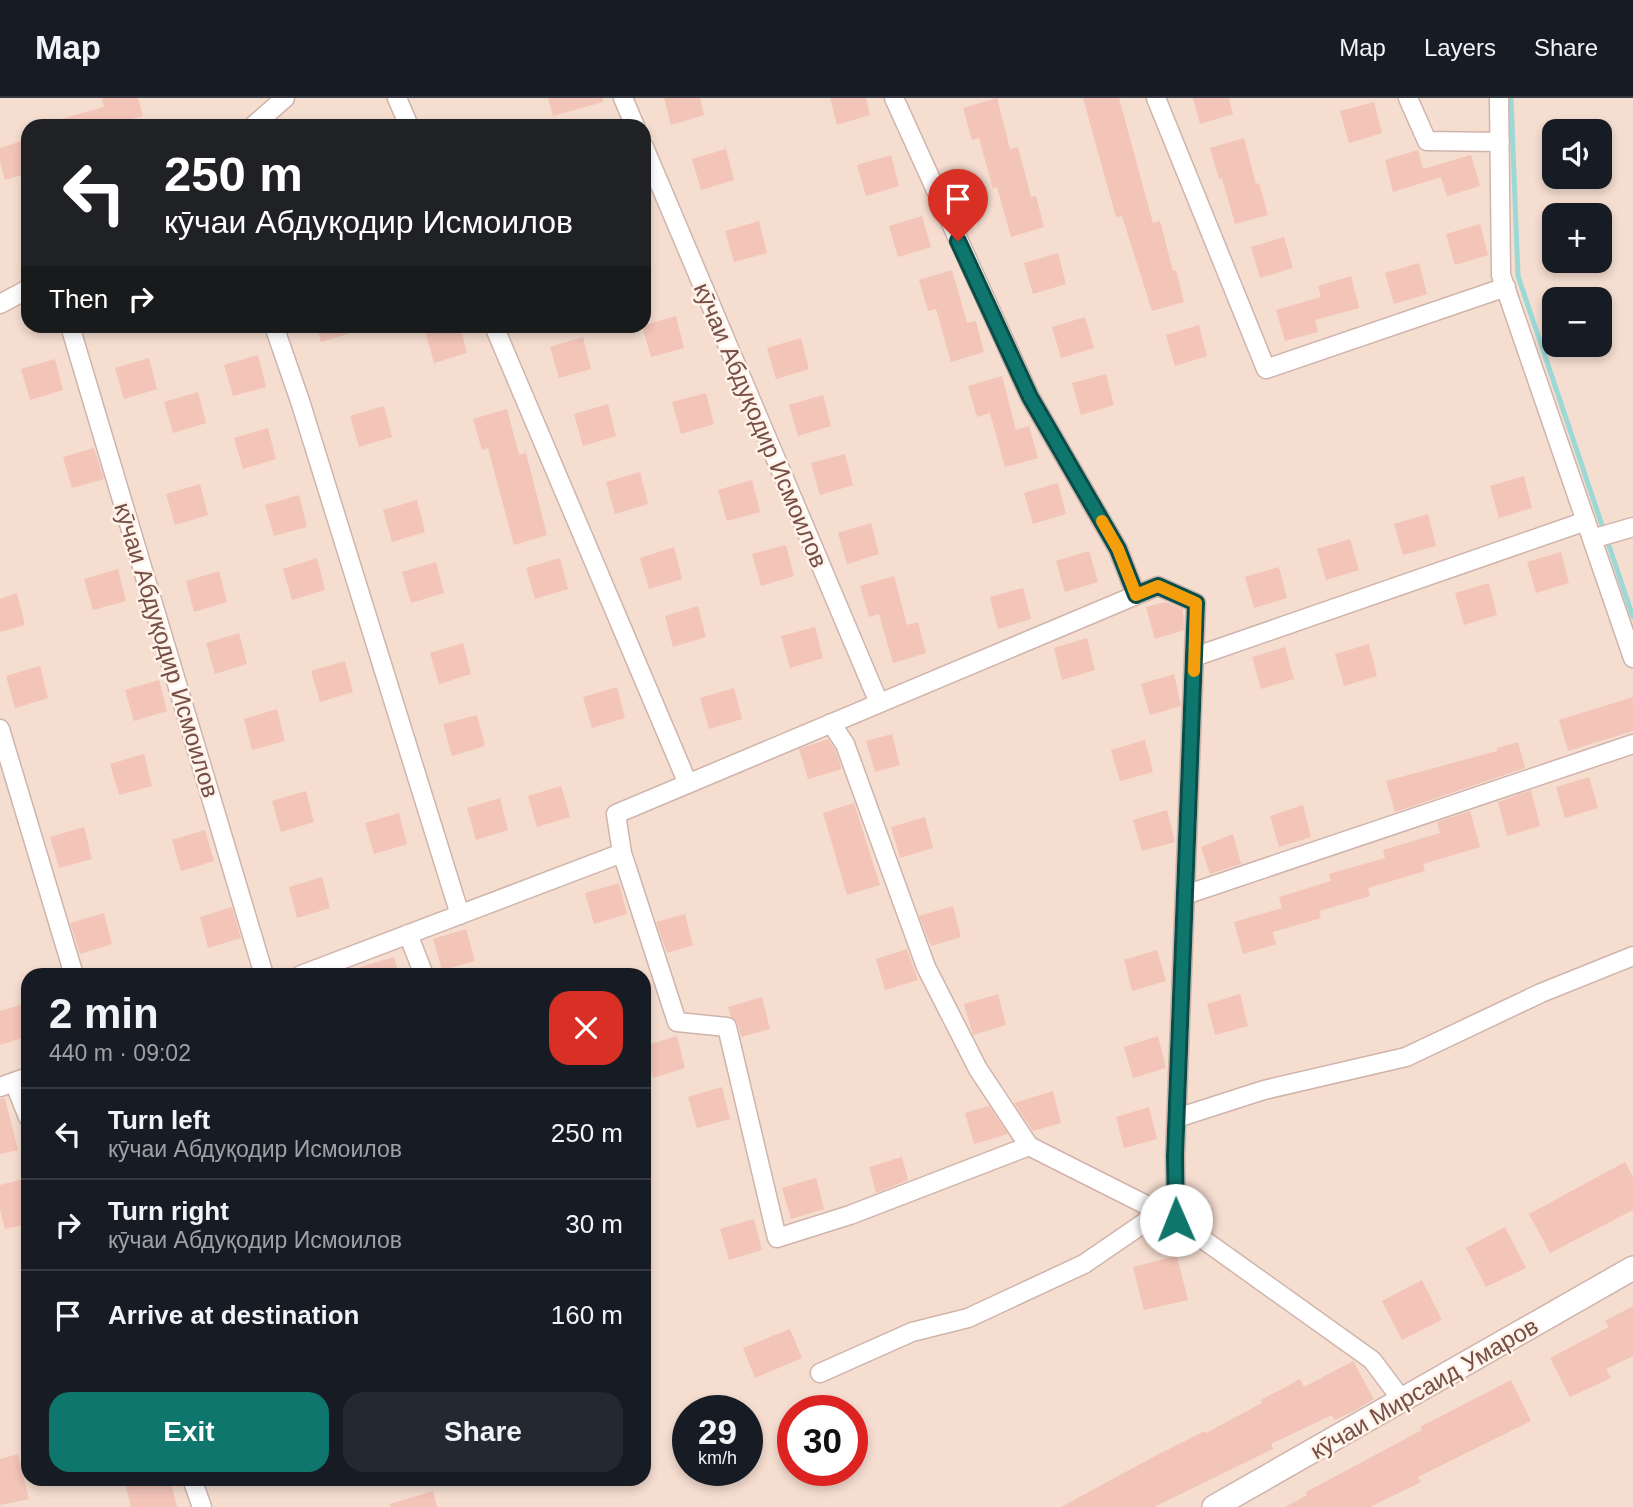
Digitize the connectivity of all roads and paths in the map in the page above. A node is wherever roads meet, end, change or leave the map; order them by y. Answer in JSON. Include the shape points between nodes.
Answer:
{"nodes":[{"id":1,"x":285,"y":98,"type":"edge"},
{"id":2,"x":397,"y":98,"type":"edge"},
{"id":3,"x":623,"y":98,"type":"edge"},
{"id":4,"x":894,"y":98,"type":"edge"},
{"id":5,"x":1156,"y":98,"type":"edge"},
{"id":6,"x":1408,"y":98,"type":"edge"},
{"id":7,"x":1499,"y":98,"type":"edge"},
{"id":8,"x":261,"y":119,"type":"edge"},
{"id":9,"x":406,"y":119,"type":"edge"},
{"id":10,"x":632,"y":119,"type":"edge"},
{"id":11,"x":1500,"y":142,"type":"junction"},
{"id":12,"x":651,"y":164,"type":"edge"},
{"id":13,"x":1506,"y":287,"type":"junction"},
{"id":14,"x":21,"y":293,"type":"edge"},
{"id":15,"x":0,"y":304,"type":"edge"},
{"id":16,"x":72,"y":333,"type":"edge"},
{"id":17,"x":276,"y":333,"type":"edge"},
{"id":18,"x":497,"y":333,"type":"edge"},
{"id":19,"x":1586,"y":521,"type":"junction"},
{"id":20,"x":1633,"y":527,"type":"edge"},
{"id":21,"x":1592,"y":539,"type":"junction"},
{"id":22,"x":1136,"y":595,"type":"junction"},
{"id":23,"x":1194,"y":657,"type":"junction"},
{"id":24,"x":1633,"y":658,"type":"edge"},
{"id":25,"x":878,"y":704,"type":"junction"},
{"id":26,"x":831,"y":723,"type":"junction"},
{"id":27,"x":0,"y":729,"type":"edge"},
{"id":28,"x":1633,"y":744,"type":"edge"},
{"id":29,"x":688,"y":784,"type":"junction"},
{"id":30,"x":622,"y":853,"type":"junction"},
{"id":31,"x":1185,"y":895,"type":"junction"},
{"id":32,"x":460,"y":915,"type":"junction"},
{"id":33,"x":408,"y":934,"type":"junction"},
{"id":34,"x":1633,"y":956,"type":"edge"},
{"id":35,"x":72,"y":968,"type":"edge"},
{"id":36,"x":262,"y":968,"type":"edge"},
{"id":37,"x":319,"y":968,"type":"edge"},
{"id":38,"x":421,"y":968,"type":"edge"},
{"id":39,"x":14,"y":1082,"type":"edge"},
{"id":40,"x":21,"y":1100,"type":"edge"},
{"id":41,"x":1177,"y":1118,"type":"junction"},
{"id":42,"x":1029,"y":1146,"type":"junction"},
{"id":43,"x":1160,"y":1212,"type":"junction"},
{"id":44,"x":1176,"y":1220,"type":"junction"},
{"id":45,"x":1633,"y":1268,"type":"edge"},
{"id":46,"x":820,"y":1373,"type":"dead end"},
{"id":47,"x":1402,"y":1400,"type":"junction"},
{"id":48,"x":194,"y":1486,"type":"edge"},
{"id":49,"x":202,"y":1507,"type":"edge"},
{"id":50,"x":1214,"y":1507,"type":"edge"}],
"edges":[{"from":1,"to":8,"type":"street"},
{"from":2,"to":9,"type":"street"},
{"from":3,"to":10,"type":"street"},
{"from":4,"to":22,"type":"street","via":[[1030,397],[1118,549]]},
{"from":5,"to":13,"type":"street","via":[[1266,369]]},
{"from":6,"to":11,"type":"street","via":[[1427,141]]},
{"from":7,"to":11,"type":"street"},
{"from":11,"to":13,"type":"street","via":[[1501,275]]},
{"from":12,"to":25,"type":"street","name":"кӯчаи Абдуқодир Исмоилов"},
{"from":13,"to":19,"type":"street"},
{"from":14,"to":15,"type":"street"},
{"from":16,"to":36,"type":"street","name":"кӯчаи Абдуқодир Исмоилов"},
{"from":17,"to":32,"type":"street"},
{"from":18,"to":29,"type":"street"},
{"from":19,"to":21,"type":"street"},
{"from":19,"to":23,"type":"street"},
{"from":20,"to":21,"type":"street"},
{"from":21,"to":24,"type":"street"},
{"from":22,"to":23,"type":"street","via":[[1158,586],[1196,603]]},
{"from":22,"to":25,"type":"street"},
{"from":23,"to":31,"type":"street"},
{"from":25,"to":26,"type":"street"},
{"from":26,"to":29,"type":"street"},
{"from":26,"to":42,"type":"street","via":[[845,744],[926,967],[978,1069]]},
{"from":27,"to":35,"type":"street"},
{"from":28,"to":31,"type":"street"},
{"from":29,"to":30,"type":"street","via":[[616,814]]},
{"from":30,"to":32,"type":"street"},
{"from":30,"to":42,"type":"street","via":[[677,1022],[727,1027],[777,1238]]},
{"from":31,"to":41,"type":"street"},
{"from":32,"to":33,"type":"street"},
{"from":33,"to":37,"type":"street"},
{"from":33,"to":38,"type":"street"},
{"from":34,"to":41,"type":"street","via":[[1406,1056],[1264,1090]]},
{"from":39,"to":40,"type":"street"},
{"from":41,"to":44,"type":"street"},
{"from":42,"to":43,"type":"street"},
{"from":43,"to":44,"type":"street"},
{"from":43,"to":46,"type":"street","via":[[1072,1269],[968,1318],[912,1332]]},
{"from":44,"to":47,"type":"street","via":[[1372,1360]]},
{"from":45,"to":47,"type":"street","name":"кӯчаи Мирсаид Умаров"},
{"from":47,"to":50,"type":"street","name":"кӯчаи Мирсаид Умаров"},
{"from":48,"to":49,"type":"street"}]}
